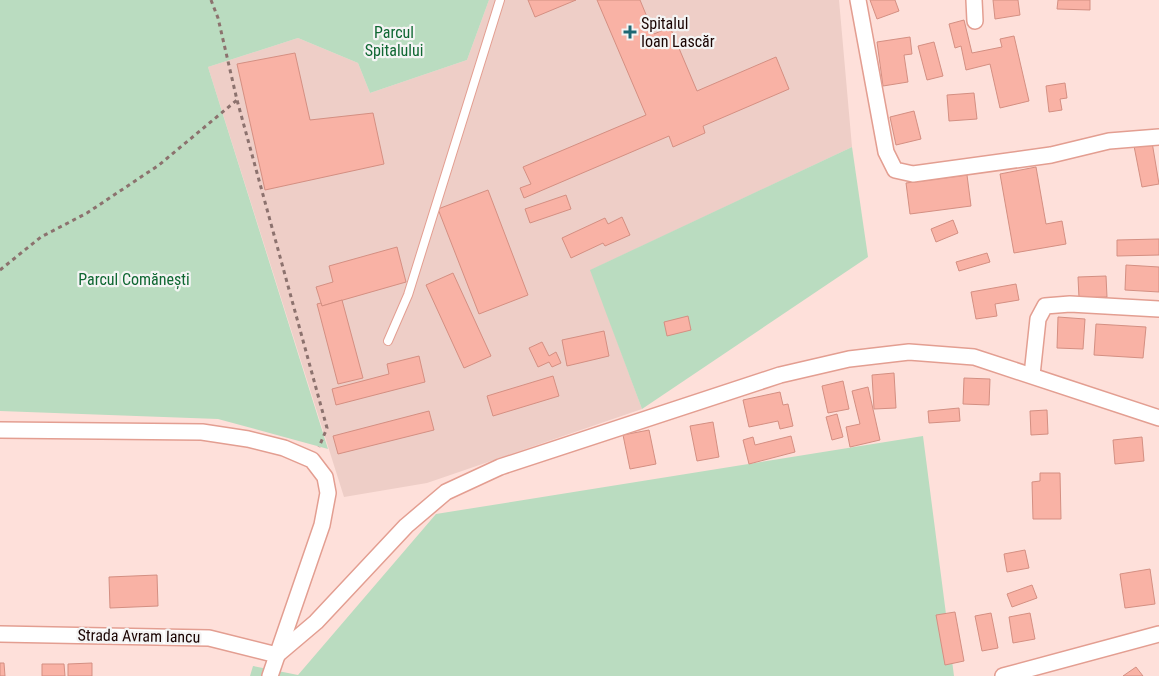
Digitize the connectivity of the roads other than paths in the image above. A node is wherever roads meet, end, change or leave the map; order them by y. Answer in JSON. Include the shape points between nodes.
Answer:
{"nodes":[{"id":1,"x":500,"y":0,"type":"edge"},
{"id":2,"x":858,"y":0,"type":"edge"},
{"id":3,"x":974,"y":0,"type":"edge"},
{"id":4,"x":975,"y":21,"type":"dead end"},
{"id":5,"x":1159,"y":137,"type":"edge"},
{"id":6,"x":1159,"y":308,"type":"edge"},
{"id":7,"x":388,"y":341,"type":"dead end"},
{"id":8,"x":1032,"y":375,"type":"junction"},
{"id":9,"x":1159,"y":418,"type":"edge"},
{"id":10,"x":0,"y":430,"type":"edge"},
{"id":11,"x":0,"y":634,"type":"edge"},
{"id":12,"x":1159,"y":634,"type":"edge"},
{"id":13,"x":277,"y":655,"type":"junction"},
{"id":14,"x":270,"y":676,"type":"edge"},
{"id":15,"x":1003,"y":676,"type":"edge"}],
"edges":[{"from":1,"to":7,"type":"lane","via":[[408,295]]},
{"from":2,"to":5,"type":"street","via":[[886,152],[895,170],[914,174],[1041,157],[1109,142]]},
{"from":3,"to":4,"type":"street"},
{"from":6,"to":8,"type":"street","via":[[1045,306],[1038,319]]},
{"from":8,"to":9,"type":"street"},
{"from":8,"to":13,"type":"street","via":[[974,357],[909,352],[848,359],[780,375],[500,467],[446,492],[427,506],[316,622]]},
{"from":10,"to":13,"type":"street","via":[[202,432],[284,448],[312,460],[325,476],[328,493],[322,525]]},
{"from":11,"to":13,"type":"street","name":"Strada Avram Iancu","via":[[209,638]]},
{"from":12,"to":15,"type":"street"},
{"from":13,"to":14,"type":"street"}]}
